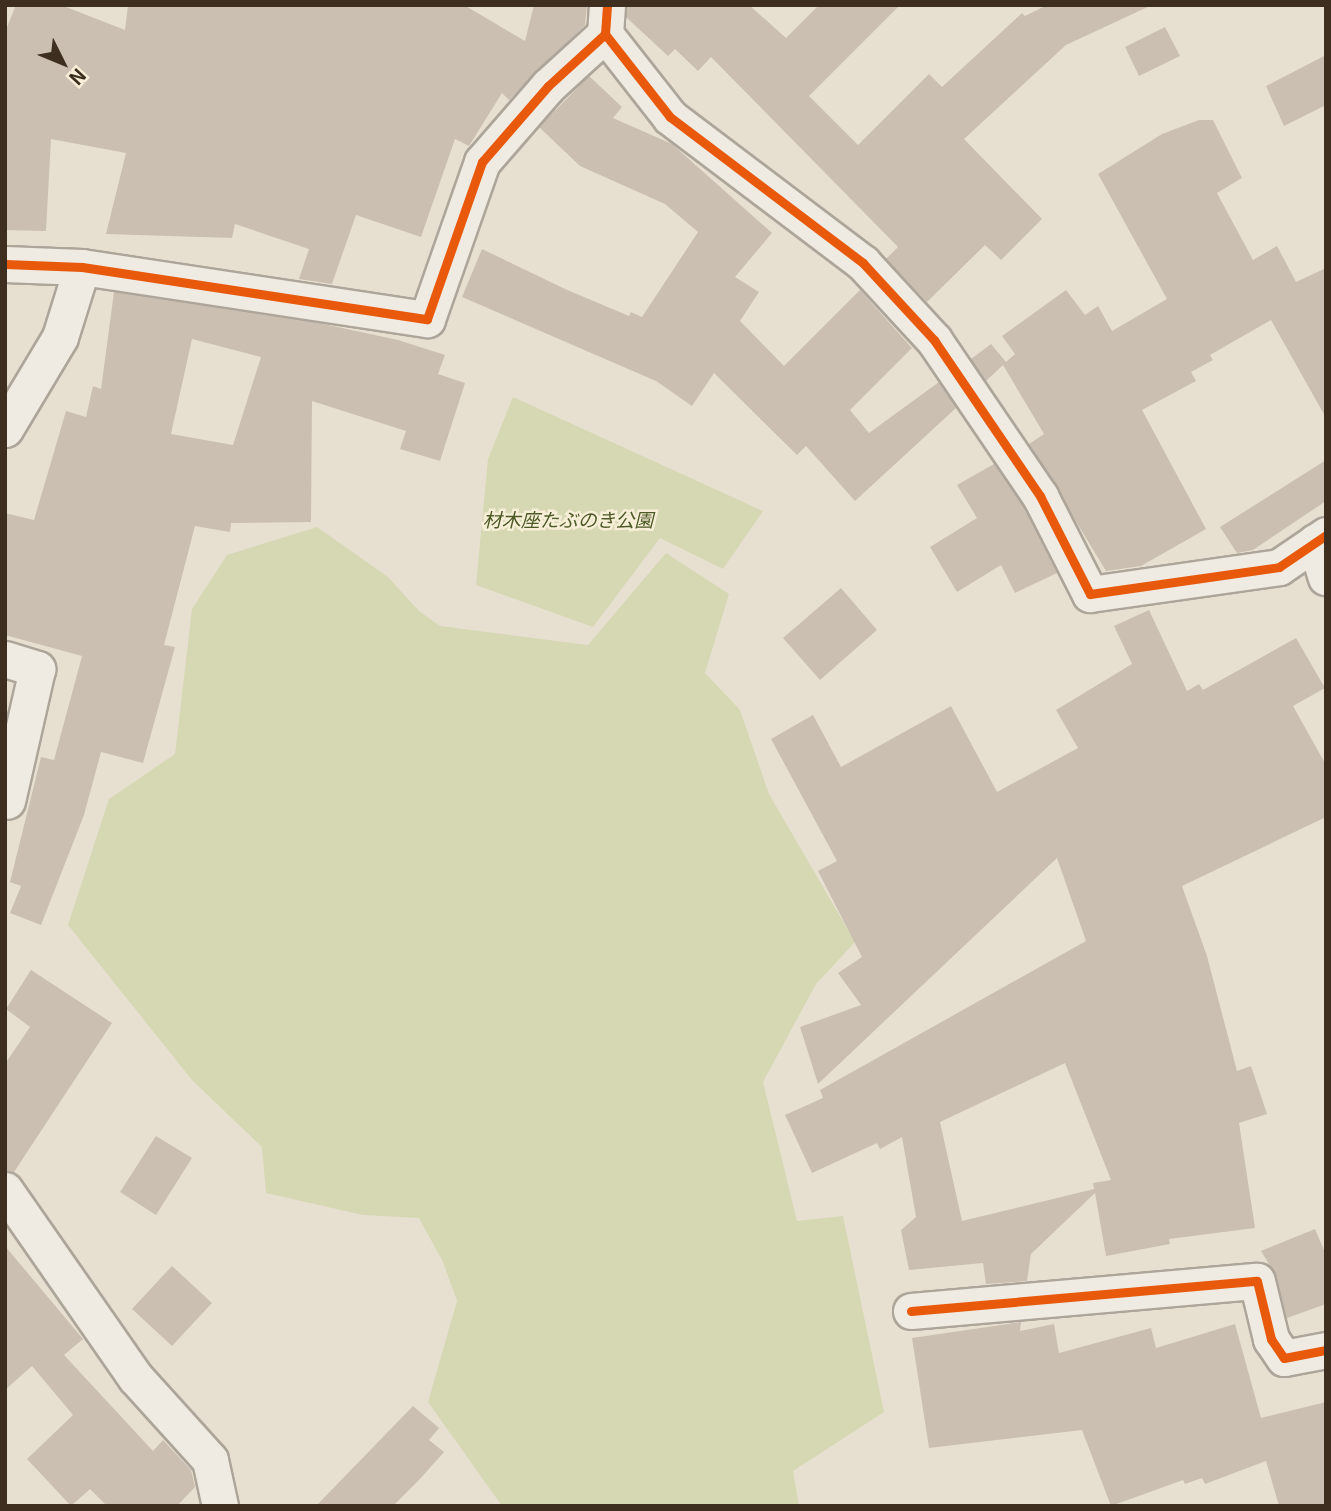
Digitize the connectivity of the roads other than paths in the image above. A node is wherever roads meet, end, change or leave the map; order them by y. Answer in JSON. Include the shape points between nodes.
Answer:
{"nodes":[{"id":1,"x":606,"y":20,"type":"edge"},
{"id":2,"x":5,"y":264,"type":"edge"},
{"id":3,"x":82,"y":267,"type":"junction"},
{"id":4,"x":5,"y":429,"type":"edge"},
{"id":5,"x":1320,"y":539,"type":"edge"},
{"id":6,"x":1326,"y":577,"type":"edge"},
{"id":7,"x":5,"y":659,"type":"edge"},
{"id":8,"x":7,"y":801,"type":"edge"},
{"id":9,"x":5,"y":1190,"type":"edge"},
{"id":10,"x":911,"y":1311,"type":"dead end"},
{"id":11,"x":1326,"y":1350,"type":"edge"},
{"id":12,"x":220,"y":1506,"type":"edge"}],
"edges":[{"from":1,"to":3,"type":"street","via":[[482,162],[427,320]]},
{"from":1,"to":5,"type":"street","via":[[670,117],[863,263],[933,341],[1040,496],[1090,594],[1279,567]]},
{"from":2,"to":3,"type":"street"},
{"from":3,"to":4,"type":"street","via":[[60,337]]},
{"from":5,"to":6,"type":"street"},
{"from":7,"to":8,"type":"street","via":[[37,668]]},
{"from":9,"to":12,"type":"street","via":[[135,1377],[210,1460]]},
{"from":10,"to":11,"type":"street","via":[[1257,1281],[1270,1339],[1284,1358]]}]}
